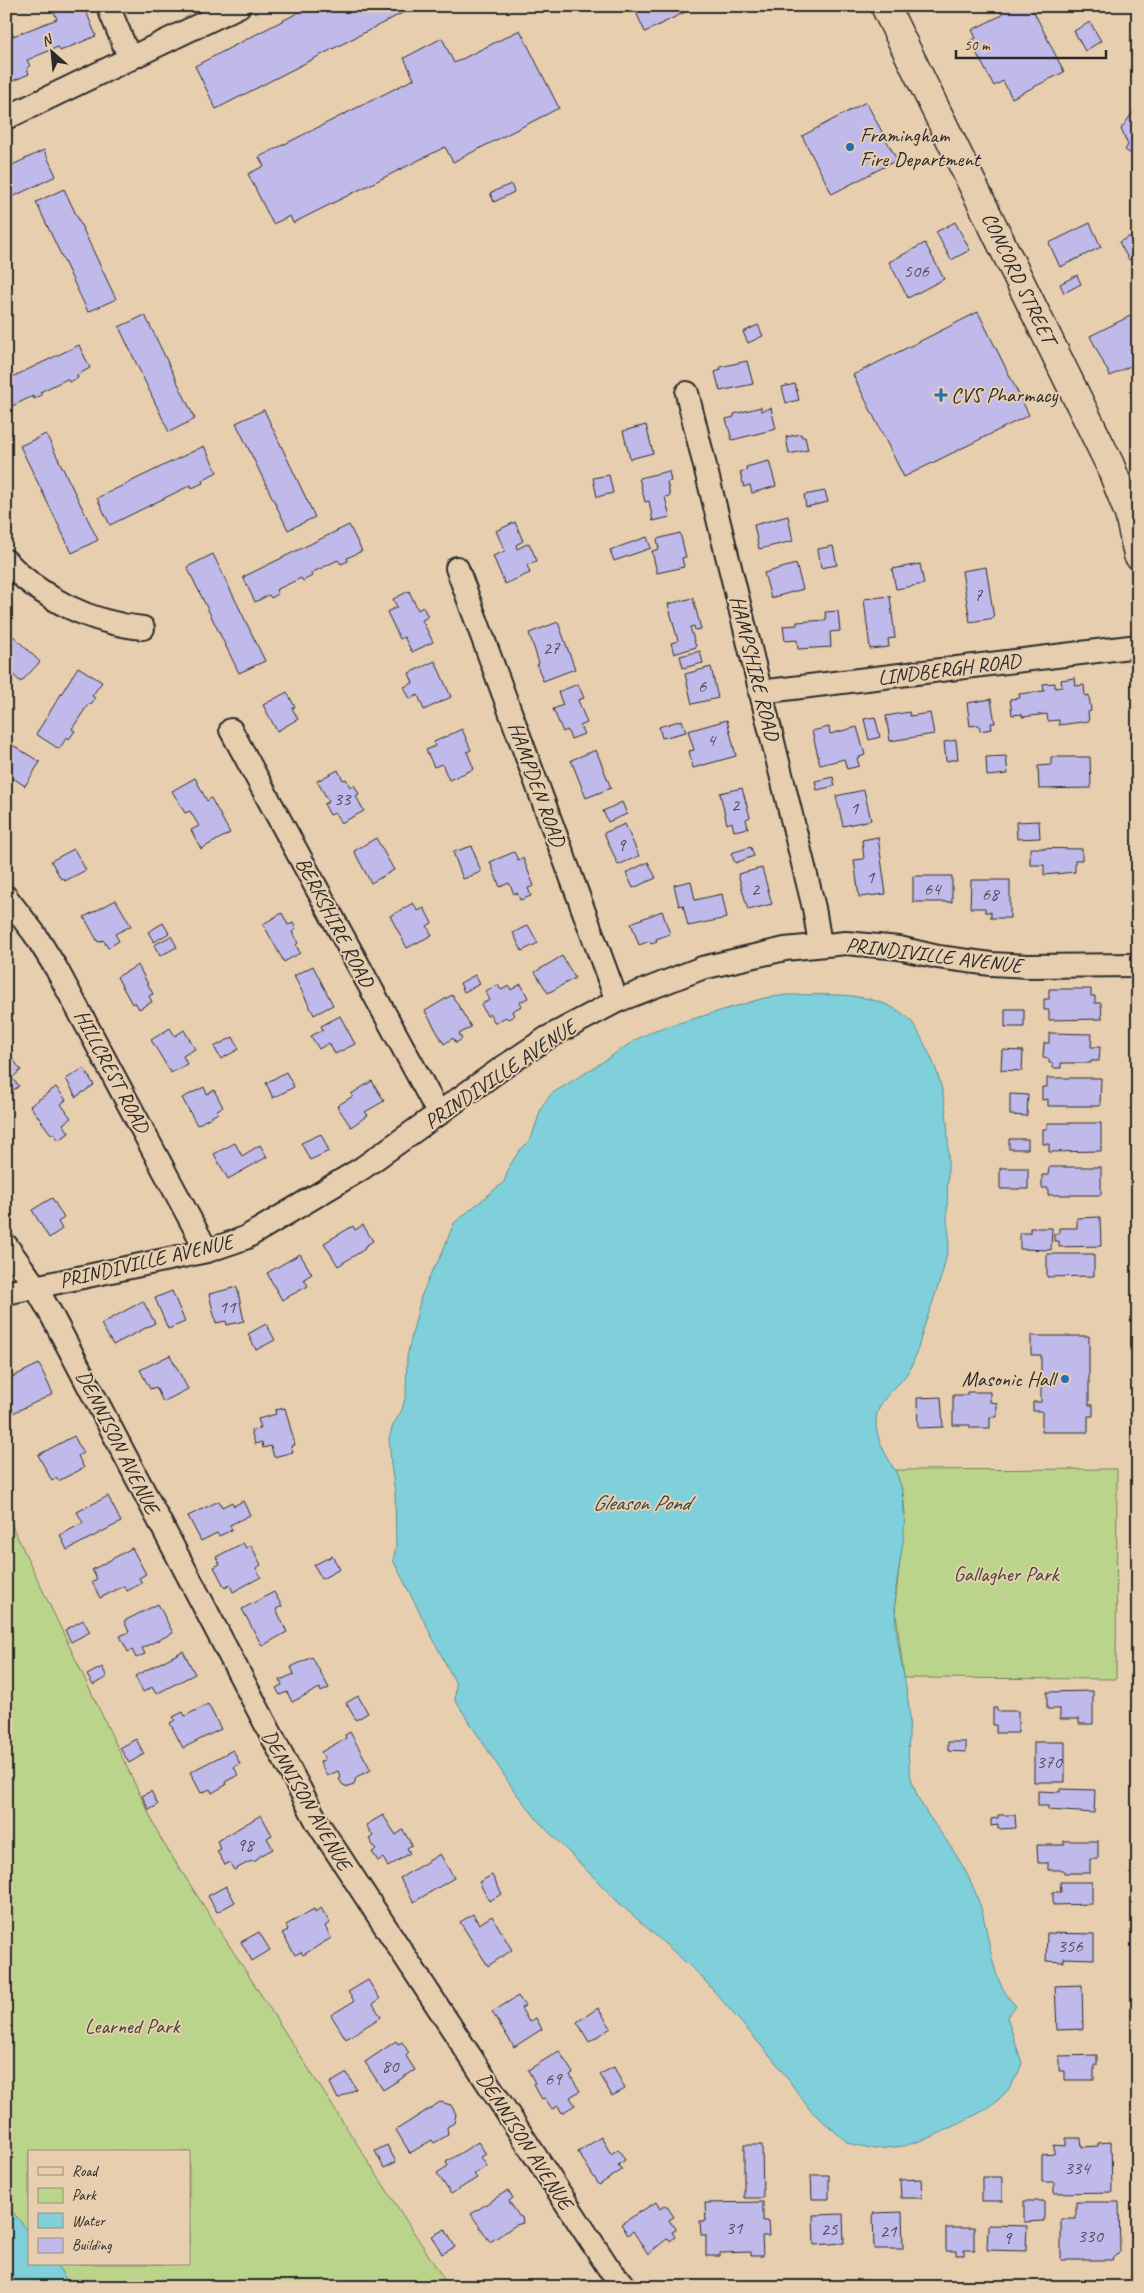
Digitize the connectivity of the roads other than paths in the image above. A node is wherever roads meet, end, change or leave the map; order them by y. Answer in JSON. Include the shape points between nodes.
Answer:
{"nodes":[{"id":1,"x":108,"y":6,"type":"edge"},
{"id":2,"x":239,"y":6,"type":"edge"},
{"id":3,"x":885,"y":6,"type":"edge"},
{"id":4,"x":130,"y":59,"type":"junction"},
{"id":5,"x":6,"y":118,"type":"edge"},
{"id":6,"x":687,"y":393,"type":"dead end"},
{"id":7,"x":1129,"y":485,"type":"edge"},
{"id":8,"x":1138,"y":554,"type":"edge"},
{"id":9,"x":6,"y":561,"type":"edge"},
{"id":10,"x":457,"y":568,"type":"dead end"},
{"id":11,"x":143,"y":628,"type":"dead end"},
{"id":12,"x":1138,"y":646,"type":"edge"},
{"id":13,"x":760,"y":692,"type":"junction"},
{"id":14,"x":231,"y":730,"type":"dead end"},
{"id":15,"x":6,"y":897,"type":"edge"},
{"id":16,"x":820,"y":944,"type":"junction"},
{"id":17,"x":1138,"y":965,"type":"edge"},
{"id":18,"x":617,"y":1001,"type":"junction"},
{"id":19,"x":439,"y":1114,"type":"junction"},
{"id":20,"x":6,"y":1245,"type":"edge"},
{"id":21,"x":208,"y":1251,"type":"junction"},
{"id":22,"x":35,"y":1286,"type":"junction"},
{"id":23,"x":6,"y":1292,"type":"edge"},
{"id":24,"x":615,"y":2285,"type":"edge"}],
"edges":[{"from":1,"to":4,"type":"street"},
{"from":2,"to":4,"type":"street"},
{"from":3,"to":7,"type":"main road","name":"CONCORD STREET","via":[[1100,444]]},
{"from":4,"to":5,"type":"street"},
{"from":6,"to":13,"type":"street","name":"HAMPSHIRE ROAD"},
{"from":7,"to":8,"type":"main road","name":"CONCORD STREET","via":[[1129,514]]},
{"from":9,"to":11,"type":"street","via":[[34,586],[73,610],[103,622]]},
{"from":10,"to":18,"type":"street","name":"HAMPDEN ROAD"},
{"from":12,"to":13,"type":"street","name":"LINDBERGH ROAD"},
{"from":13,"to":16,"type":"street","name":"HAMPSHIRE ROAD","via":[[814,908]]},
{"from":14,"to":19,"type":"street","name":"BERKSHIRE ROAD"},
{"from":15,"to":21,"type":"street","name":"HILLCREST ROAD","via":[[34,932],[56,968]]},
{"from":16,"to":17,"type":"street","name":"PRINDIVILLE AVENUE","via":[[871,944],[991,964]]},
{"from":16,"to":18,"type":"street","name":"PRINDIVILLE AVENUE","via":[[757,954],[702,968]]},
{"from":18,"to":19,"type":"street","name":"PRINDIVILLE AVENUE","via":[[570,1024],[524,1053]]},
{"from":19,"to":21,"type":"street","name":"PRINDIVILLE AVENUE","via":[[336,1186],[245,1238]]},
{"from":20,"to":22,"type":"street","name":"DENNISON AVENUE"},
{"from":21,"to":22,"type":"street","name":"PRINDIVILLE AVENUE"},
{"from":22,"to":23,"type":"street","name":"PRINDIVILLE AVENUE"},
{"from":22,"to":24,"type":"street","name":"DENNISON AVENUE","via":[[317,1822],[597,2251]]}]}
